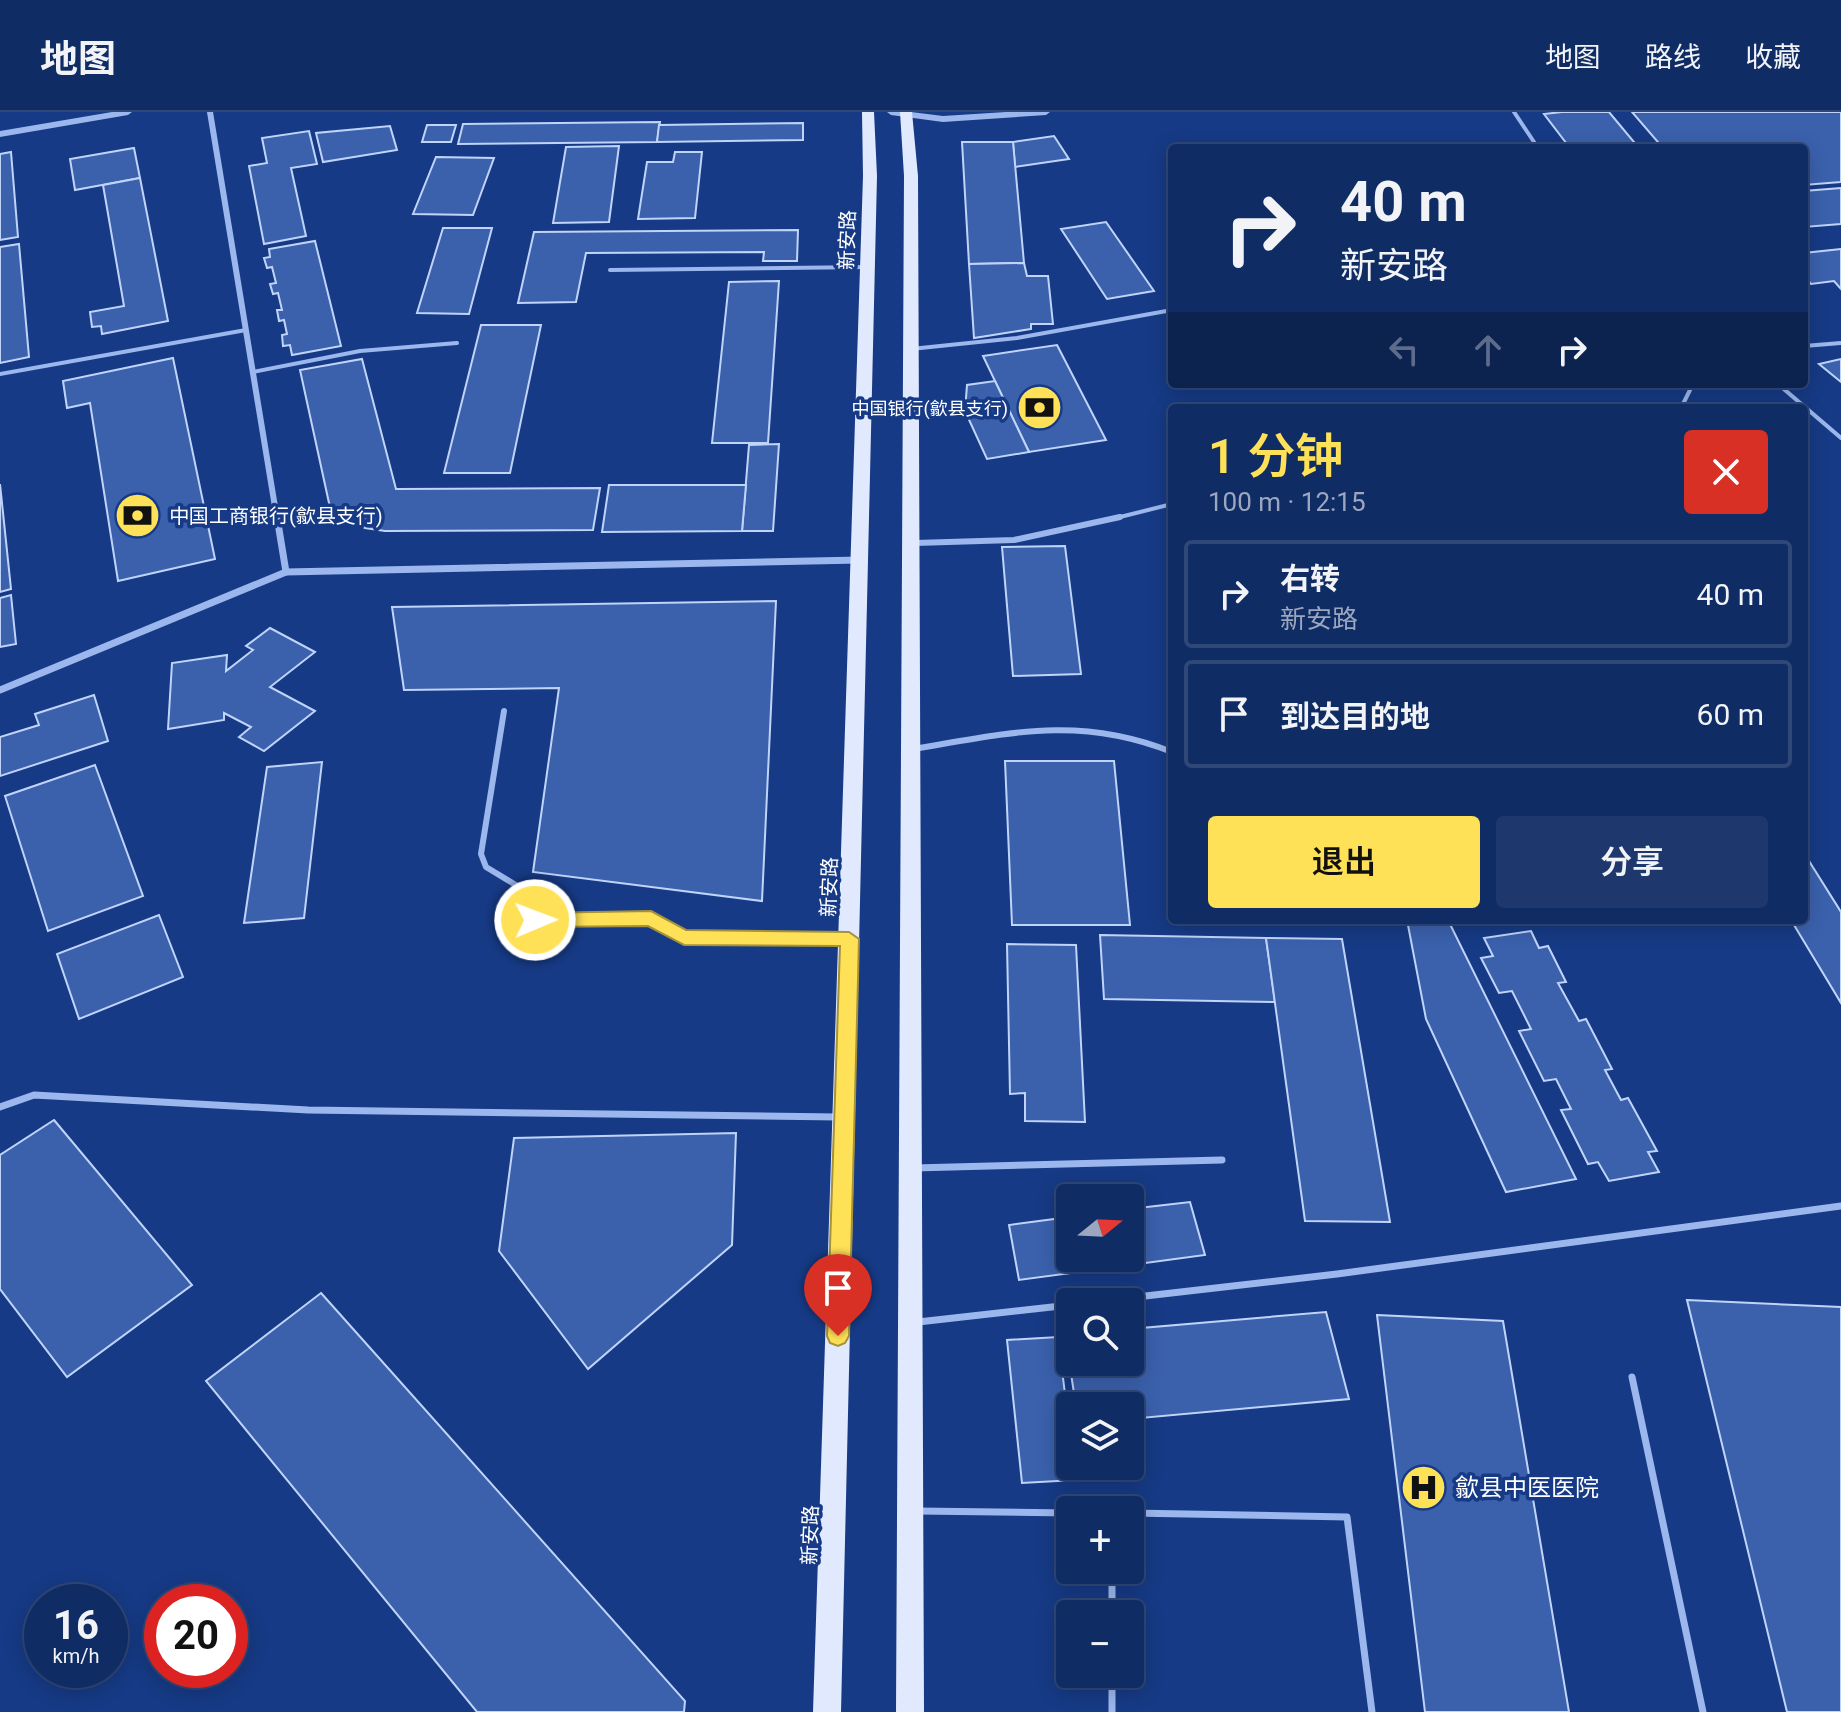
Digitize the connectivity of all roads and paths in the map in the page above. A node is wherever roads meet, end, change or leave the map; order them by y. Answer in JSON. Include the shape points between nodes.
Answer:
{"nodes":[{"id":1,"x":128,"y":112,"type":"edge"},
{"id":2,"x":210,"y":112,"type":"edge"},
{"id":3,"x":868,"y":112,"type":"edge"},
{"id":4,"x":1046,"y":112,"type":"edge"},
{"id":5,"x":1514,"y":112,"type":"edge"},
{"id":6,"x":901,"y":113,"type":"edge"},
{"id":7,"x":0,"y":134,"type":"edge"},
{"id":8,"x":1535,"y":144,"type":"edge"},
{"id":9,"x":868,"y":267,"type":"junction"},
{"id":10,"x":610,"y":270,"type":"dead end"},
{"id":11,"x":1168,"y":311,"type":"edge"},
{"id":12,"x":246,"y":330,"type":"junction"},
{"id":13,"x":457,"y":343,"type":"dead end"},
{"id":14,"x":1841,"y":343,"type":"edge"},
{"id":15,"x":1808,"y":346,"type":"edge"},
{"id":16,"x":911,"y":349,"type":"junction"},
{"id":17,"x":253,"y":372,"type":"junction"},
{"id":18,"x":0,"y":374,"type":"edge"},
{"id":19,"x":1783,"y":388,"type":"edge"},
{"id":20,"x":1801,"y":404,"type":"edge"},
{"id":21,"x":1808,"y":410,"type":"edge"},
{"id":22,"x":1841,"y":438,"type":"edge"},
{"id":23,"x":1168,"y":505,"type":"edge"},
{"id":24,"x":911,"y":543,"type":"junction"},
{"id":25,"x":860,"y":560,"type":"junction"},
{"id":26,"x":286,"y":572,"type":"junction"},
{"id":27,"x":0,"y":690,"type":"edge"},
{"id":28,"x":504,"y":711,"type":"dead end"},
{"id":29,"x":910,"y":749,"type":"junction"},
{"id":30,"x":1168,"y":750,"type":"edge"},
{"id":31,"x":849,"y":939,"type":"junction"},
{"id":32,"x":0,"y":1107,"type":"edge"},
{"id":33,"x":844,"y":1117,"type":"junction"},
{"id":34,"x":1222,"y":1160,"type":"dead end"},
{"id":35,"x":911,"y":1168,"type":"junction"},
{"id":36,"x":1841,"y":1206,"type":"edge"},
{"id":37,"x":1144,"y":1296,"type":"edge"},
{"id":38,"x":1056,"y":1307,"type":"edge"},
{"id":39,"x":910,"y":1323,"type":"junction"},
{"id":40,"x":1632,"y":1377,"type":"dead end"},
{"id":41,"x":910,"y":1511,"type":"junction"},
{"id":42,"x":1056,"y":1513,"type":"edge"},
{"id":43,"x":1144,"y":1513,"type":"edge"},
{"id":44,"x":1112,"y":1688,"type":"edge"},
{"id":45,"x":827,"y":1712,"type":"edge"},
{"id":46,"x":910,"y":1712,"type":"edge"},
{"id":47,"x":1112,"y":1712,"type":"edge"},
{"id":48,"x":1372,"y":1712,"type":"edge"},
{"id":49,"x":1703,"y":1712,"type":"edge"}],
"edges":[{"from":1,"to":7,"type":"street"},
{"from":2,"to":12,"type":"street"},
{"from":3,"to":9,"type":"main road","name":"新安路"},
{"from":4,"to":6,"type":"street","via":[[943,119]]},
{"from":5,"to":8,"type":"lane"},
{"from":6,"to":16,"type":"main road","via":[[911,176]]},
{"from":9,"to":10,"type":"lane"},
{"from":9,"to":25,"type":"main road","name":"新安路"},
{"from":11,"to":16,"type":"lane","via":[[1017,338]]},
{"from":12,"to":17,"type":"street"},
{"from":12,"to":18,"type":"lane"},
{"from":13,"to":17,"type":"lane","via":[[360,351]]},
{"from":14,"to":15,"type":"lane"},
{"from":16,"to":24,"type":"main road"},
{"from":17,"to":26,"type":"street"},
{"from":19,"to":20,"type":"lane"},
{"from":21,"to":22,"type":"lane"},
{"from":23,"to":24,"type":"lane","via":[[1014,540]]},
{"from":24,"to":29,"type":"main road"},
{"from":25,"to":26,"type":"street"},
{"from":25,"to":31,"type":"main road","name":"新安路"},
{"from":26,"to":27,"type":"street"},
{"from":28,"to":31,"type":"lane","via":[[481,854],[486,867],[529,892],[535,920],[651,919],[684,937]]},
{"from":29,"to":30,"type":"lane","via":[[1064,727],[1100,729]]},
{"from":29,"to":35,"type":"main road"},
{"from":31,"to":33,"type":"main road","name":"新安路"},
{"from":32,"to":33,"type":"lane","via":[[34,1095],[308,1110]]},
{"from":33,"to":45,"type":"main road","name":"新安路"},
{"from":34,"to":35,"type":"lane"},
{"from":35,"to":39,"type":"main road"},
{"from":36,"to":37,"type":"lane"},
{"from":38,"to":39,"type":"lane"},
{"from":39,"to":41,"type":"main road"},
{"from":40,"to":49,"type":"lane"},
{"from":41,"to":42,"type":"lane"},
{"from":41,"to":46,"type":"main road"},
{"from":43,"to":48,"type":"lane","via":[[1347,1517]]},
{"from":44,"to":47,"type":"lane"}]}
